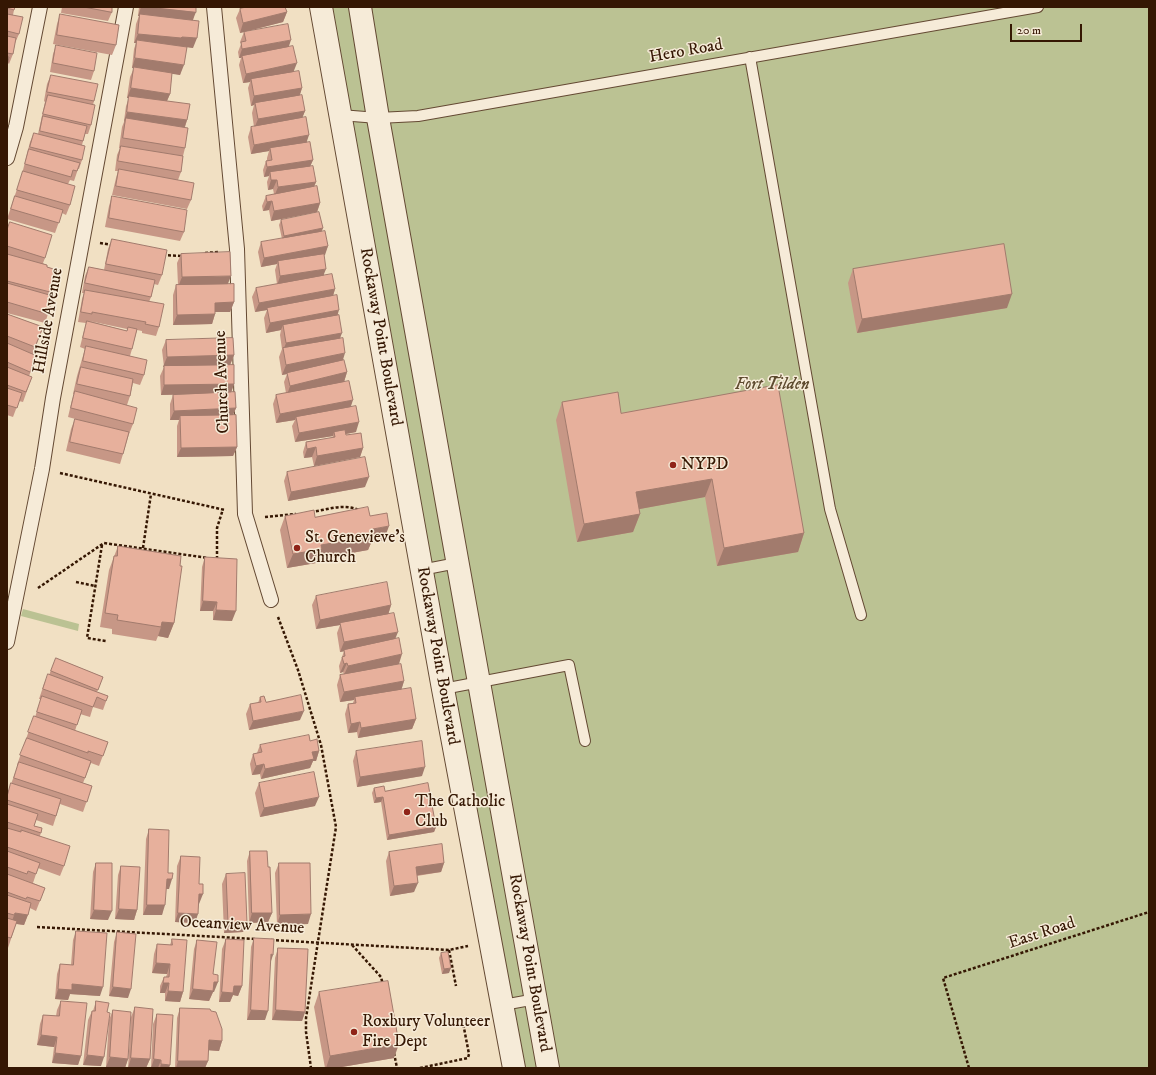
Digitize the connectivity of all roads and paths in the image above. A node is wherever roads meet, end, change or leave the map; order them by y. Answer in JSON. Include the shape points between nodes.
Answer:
{"nodes":[{"id":1,"x":40,"y":7,"type":"edge"},
{"id":2,"x":126,"y":7,"type":"edge"},
{"id":3,"x":214,"y":7,"type":"edge"},
{"id":4,"x":321,"y":7,"type":"edge"},
{"id":5,"x":360,"y":7,"type":"edge"},
{"id":6,"x":1038,"y":7,"type":"edge"},
{"id":7,"x":750,"y":57,"type":"junction"},
{"id":8,"x":340,"y":115,"type":"junction"},
{"id":9,"x":378,"y":118,"type":"junction"},
{"id":10,"x":7,"y":158,"type":"edge"},
{"id":11,"x":82,"y":239,"type":"junction"},
{"id":12,"x":119,"y":246,"type":"edge"},
{"id":13,"x":237,"y":249,"type":"junction"},
{"id":14,"x":201,"y":254,"type":"edge"},
{"id":15,"x":162,"y":255,"type":"edge"},
{"id":16,"x":186,"y":256,"type":"edge"},
{"id":17,"x":42,"y":469,"type":"junction"},
{"id":18,"x":151,"y":494,"type":"junction"},
{"id":19,"x":361,"y":511,"type":"edge"},
{"id":20,"x":305,"y":513,"type":"edge"},
{"id":21,"x":245,"y":514,"type":"junction"},
{"id":22,"x":299,"y":514,"type":"edge"},
{"id":23,"x":102,"y":545,"type":"junction"},
{"id":24,"x":143,"y":548,"type":"junction"},
{"id":25,"x":224,"y":560,"type":"edge"},
{"id":26,"x":457,"y":563,"type":"junction"},
{"id":27,"x":422,"y":570,"type":"junction"},
{"id":28,"x":76,"y":582,"type":"dead end"},
{"id":29,"x":95,"y":586,"type":"junction"},
{"id":30,"x":271,"y":600,"type":"joint"},
{"id":31,"x":15,"y":604,"type":"junction"},
{"id":32,"x":861,"y":616,"type":"dead end"},
{"id":33,"x":106,"y":641,"type":"dead end"},
{"id":34,"x":7,"y":642,"type":"edge"},
{"id":35,"x":479,"y":683,"type":"junction"},
{"id":36,"x":443,"y":689,"type":"junction"},
{"id":37,"x":585,"y":741,"type":"dead end"},
{"id":38,"x":1149,"y":912,"type":"edge"},
{"id":39,"x":37,"y":927,"type":"dead end"},
{"id":40,"x":263,"y":939,"type":"edge"},
{"id":41,"x":270,"y":940,"type":"edge"},
{"id":42,"x":318,"y":942,"type":"junction"},
{"id":43,"x":352,"y":944,"type":"junction"},
{"id":44,"x":469,"y":946,"type":"dead end"},
{"id":45,"x":449,"y":950,"type":"junction"},
{"id":46,"x":456,"y":986,"type":"dead end"},
{"id":47,"x":384,"y":992,"type":"edge"},
{"id":48,"x":536,"y":999,"type":"junction"},
{"id":49,"x":503,"y":1005,"type":"junction"},
{"id":50,"x":463,"y":1023,"type":"dead end"},
{"id":51,"x":393,"y":1045,"type":"edge"},
{"id":52,"x":311,"y":1068,"type":"edge"},
{"id":53,"x":397,"y":1068,"type":"edge"},
{"id":54,"x":420,"y":1068,"type":"edge"},
{"id":55,"x":514,"y":1068,"type":"edge"},
{"id":56,"x":548,"y":1068,"type":"edge"},
{"id":57,"x":969,"y":1068,"type":"edge"}],
"edges":[{"from":1,"to":10,"type":"street","via":[[16,127]]},
{"from":2,"to":11,"type":"street","name":"Hillside Avenue"},
{"from":3,"to":13,"type":"street","name":"Church Avenue"},
{"from":4,"to":8,"type":"street","name":"Rockaway Point Boulevard"},
{"from":5,"to":9,"type":"street","name":"Rockaway Point Boulevard"},
{"from":6,"to":7,"type":"lane","name":"Hero Road"},
{"from":7,"to":9,"type":"lane","name":"Hero Road","via":[[418,116]]},
{"from":7,"to":32,"type":"lane","via":[[830,509]]},
{"from":8,"to":9,"type":"lane","name":"Hero Road"},
{"from":8,"to":27,"type":"street","name":"Rockaway Point Boulevard"},
{"from":9,"to":26,"type":"street","name":"Rockaway Point Boulevard"},
{"from":11,"to":12,"type":"path"},
{"from":11,"to":17,"type":"street","name":"Hillside Avenue"},
{"from":13,"to":14,"type":"path"},
{"from":13,"to":21,"type":"street","name":"Church Avenue"},
{"from":15,"to":16,"type":"path"},
{"from":17,"to":18,"type":"path"},
{"from":17,"to":31,"type":"street","name":"Hillside Avenue"},
{"from":18,"to":21,"type":"path"},
{"from":18,"to":24,"type":"path"},
{"from":19,"to":20,"type":"path","via":[[342,507]]},
{"from":21,"to":22,"type":"path","via":[[260,517]]},
{"from":21,"to":30,"type":"street","name":"Church Avenue"},
{"from":23,"to":24,"type":"path","via":[[104,543]]},
{"from":23,"to":29,"type":"path"},
{"from":23,"to":31,"type":"path"},
{"from":24,"to":25,"type":"path"},
{"from":26,"to":27,"type":"lane"},
{"from":26,"to":35,"type":"street","name":"Rockaway Point Boulevard"},
{"from":27,"to":36,"type":"street","name":"Rockaway Point Boulevard"},
{"from":28,"to":29,"type":"path"},
{"from":29,"to":33,"type":"path","via":[[87,638]]},
{"from":30,"to":42,"type":"path","name":"Oceanview Avenue","via":[[298,670],[321,745],[336,827]]},
{"from":31,"to":34,"type":"street","name":"Hillside Avenue"},
{"from":35,"to":36,"type":"lane"},
{"from":35,"to":37,"type":"lane","via":[[569,665]]},
{"from":35,"to":48,"type":"street","name":"Rockaway Point Boulevard"},
{"from":36,"to":49,"type":"street","name":"Rockaway Point Boulevard"},
{"from":38,"to":57,"type":"path","name":"East Road","via":[[942,978]]},
{"from":39,"to":40,"type":"path","name":"Oceanview Avenue"},
{"from":41,"to":42,"type":"path","name":"Oceanview Avenue"},
{"from":42,"to":43,"type":"path"},
{"from":42,"to":52,"type":"path","via":[[306,1018]]},
{"from":43,"to":45,"type":"path"},
{"from":43,"to":47,"type":"path","via":[[381,977]]},
{"from":44,"to":45,"type":"path"},
{"from":45,"to":46,"type":"path"},
{"from":48,"to":49,"type":"lane"},
{"from":48,"to":56,"type":"street","name":"Rockaway Point Boulevard"},
{"from":49,"to":55,"type":"street","name":"Rockaway Point Boulevard"},
{"from":50,"to":54,"type":"path","via":[[468,1058]]},
{"from":51,"to":53,"type":"path"}]}
